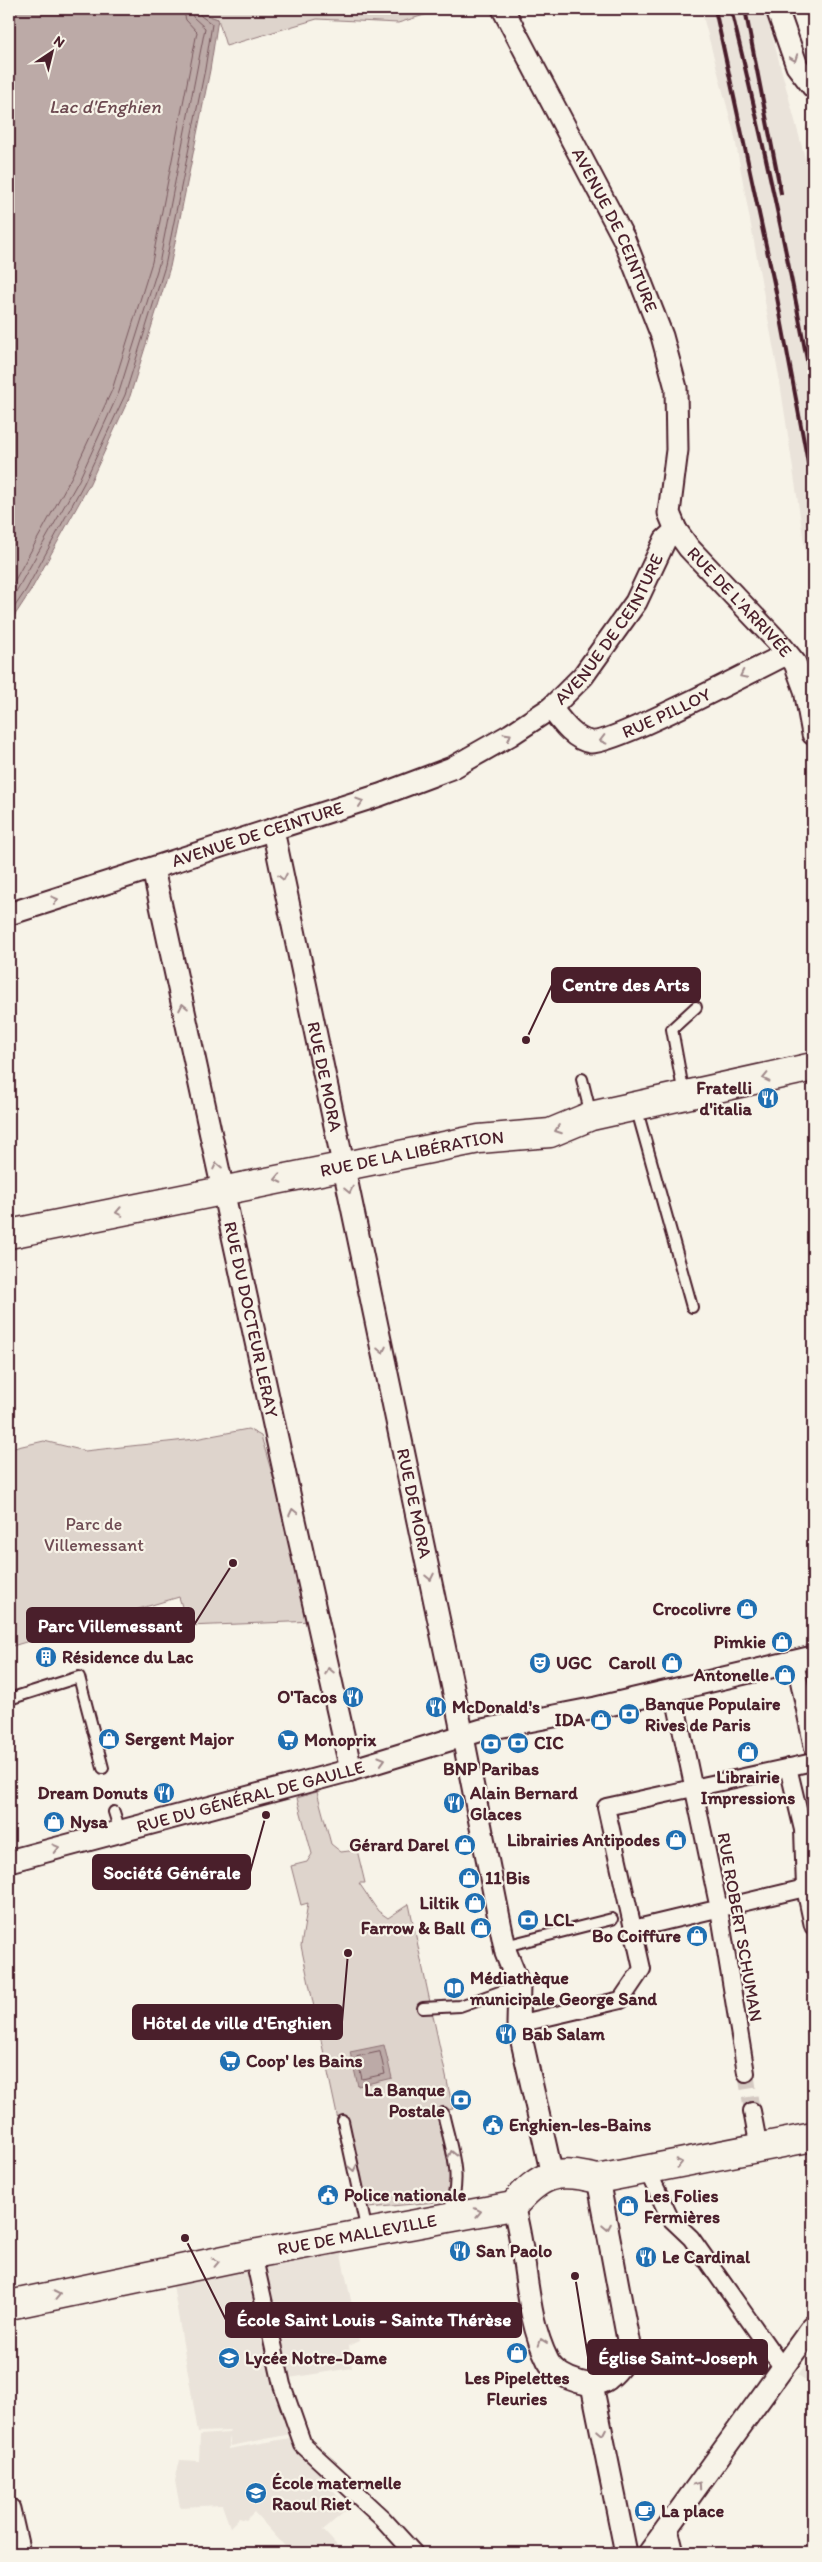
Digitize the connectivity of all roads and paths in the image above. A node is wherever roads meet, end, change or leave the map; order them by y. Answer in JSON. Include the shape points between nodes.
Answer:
{"nodes":[{"id":1,"x":503,"y":9,"type":"edge"},
{"id":2,"x":777,"y":9,"type":"edge"},
{"id":3,"x":813,"y":88,"type":"edge"},
{"id":4,"x":676,"y":530,"type":"junction"},
{"id":5,"x":786,"y":654,"type":"junction"},
{"id":6,"x":552,"y":708,"type":"junction"},
{"id":7,"x":813,"y":734,"type":"edge"},
{"id":8,"x":273,"y":830,"type":"junction"},
{"id":9,"x":153,"y":869,"type":"junction"},
{"id":10,"x":9,"y":914,"type":"edge"},
{"id":11,"x":696,"y":1008,"type":"dead end"},
{"id":12,"x":813,"y":1067,"type":"edge"},
{"id":13,"x":582,"y":1079,"type":"dead end"},
{"id":14,"x":684,"y":1096,"type":"junction"},
{"id":15,"x":636,"y":1106,"type":"junction"},
{"id":16,"x":591,"y":1116,"type":"junction"},
{"id":17,"x":343,"y":1165,"type":"junction"},
{"id":18,"x":223,"y":1191,"type":"junction"},
{"id":19,"x":9,"y":1234,"type":"edge"},
{"id":20,"x":692,"y":1307,"type":"dead end"},
{"id":21,"x":804,"y":1659,"type":"edge"},
{"id":22,"x":673,"y":1690,"type":"junction"},
{"id":23,"x":9,"y":1699,"type":"edge"},
{"id":24,"x":463,"y":1736,"type":"junction"},
{"id":25,"x":813,"y":1748,"type":"edge"},
{"id":26,"x":813,"y":1762,"type":"edge"},
{"id":27,"x":788,"y":1767,"type":"junction"},
{"id":28,"x":103,"y":1768,"type":"dead end"},
{"id":29,"x":351,"y":1770,"type":"junction"},
{"id":30,"x":693,"y":1788,"type":"junction"},
{"id":31,"x":808,"y":1829,"type":"edge"},
{"id":32,"x":9,"y":1861,"type":"edge"},
{"id":33,"x":805,"y":1888,"type":"junction"},
{"id":34,"x":719,"y":1909,"type":"junction"},
{"id":35,"x":612,"y":1919,"type":"dead end"},
{"id":36,"x":813,"y":1926,"type":"edge"},
{"id":37,"x":633,"y":1929,"type":"junction"},
{"id":38,"x":505,"y":1946,"type":"junction"},
{"id":39,"x":519,"y":1985,"type":"junction"},
{"id":40,"x":423,"y":2008,"type":"dead end"},
{"id":41,"x":518,"y":2024,"type":"junction"},
{"id":42,"x":746,"y":2073,"type":"tunnel mouth"},
{"id":43,"x":752,"y":2111,"type":"tunnel mouth"},
{"id":44,"x":443,"y":2113,"type":"dead end"},
{"id":45,"x":343,"y":2120,"type":"dead end"},
{"id":46,"x":813,"y":2137,"type":"edge"},
{"id":47,"x":759,"y":2148,"type":"junction"},
{"id":48,"x":647,"y":2170,"type":"junction"},
{"id":49,"x":552,"y":2174,"type":"junction"},
{"id":50,"x":598,"y":2179,"type":"junction"},
{"id":51,"x":513,"y":2206,"type":"junction"},
{"id":52,"x":447,"y":2218,"type":"junction"},
{"id":53,"x":367,"y":2232,"type":"junction"},
{"id":54,"x":253,"y":2254,"type":"junction"},
{"id":55,"x":9,"y":2305,"type":"edge"},
{"id":56,"x":813,"y":2326,"type":"edge"},
{"id":57,"x":782,"y":2366,"type":"junction"},
{"id":58,"x":592,"y":2385,"type":"junction"},
{"id":59,"x":9,"y":2509,"type":"edge"},
{"id":60,"x":621,"y":2528,"type":"junction"},
{"id":61,"x":662,"y":2544,"type":"edge"},
{"id":62,"x":19,"y":2553,"type":"edge"},
{"id":63,"x":414,"y":2553,"type":"edge"},
{"id":64,"x":626,"y":2553,"type":"edge"}],
"edges":[{"from":1,"to":4,"type":"street","name":"AVENUE DE CEINTURE","via":[[624,239],[659,325],[676,388],[677,450],[669,513]]},
{"from":2,"to":3,"type":"street","one_way":true,"via":[[797,66]]},
{"from":4,"to":5,"type":"street","name":"RUE DE L'ARRIVÉE"},
{"from":4,"to":6,"type":"street","name":"AVENUE DE CEINTURE","via":[[665,540],[636,602],[583,676]]},
{"from":5,"to":6,"type":"street","name":"RUE PILLOY","one_way":true,"via":[[608,740],[589,742],[579,737]]},
{"from":5,"to":7,"type":"street","name":"RUE DE L'ARRIVÉE","via":[[795,663],[805,690]]},
{"from":8,"to":6,"type":"street","name":"AVENUE DE CEINTURE","one_way":true,"via":[[380,796],[452,768]]},
{"from":8,"to":9,"type":"street","name":"AVENUE DE CEINTURE"},
{"from":8,"to":17,"type":"street","name":"RUE DE MORA","one_way":true},
{"from":10,"to":9,"type":"street","name":"AVENUE DE CEINTURE","one_way":true},
{"from":18,"to":9,"type":"street","name":"RUE DU DOCTEUR LERAY","one_way":true},
{"from":11,"to":14,"type":"lane","via":[[672,1030]]},
{"from":12,"to":14,"type":"main road","name":"RUE DE LA LIBÉRATION","one_way":true},
{"from":13,"to":16,"type":"lane"},
{"from":14,"to":15,"type":"main road","name":"RUE DE LA LIBÉRATION"},
{"from":15,"to":16,"type":"main road","name":"RUE DE LA LIBÉRATION"},
{"from":15,"to":20,"type":"lane"},
{"from":16,"to":17,"type":"main road","name":"RUE DE LA LIBÉRATION","one_way":true,"via":[[550,1133],[480,1139]]},
{"from":17,"to":18,"type":"main road","name":"RUE DE LA LIBÉRATION","one_way":true},
{"from":17,"to":24,"type":"street","name":"RUE DE MORA","one_way":true},
{"from":18,"to":19,"type":"main road","name":"RUE DE LA LIBÉRATION","one_way":true},
{"from":29,"to":18,"type":"street","name":"RUE DU DOCTEUR LERAY","one_way":true},
{"from":21,"to":22,"type":"street","name":"RUE DU GÉNÉRAL DE GAULLE"},
{"from":21,"to":25,"type":"street"},
{"from":22,"to":24,"type":"street","name":"RUE DU GÉNÉRAL DE GAULLE"},
{"from":22,"to":30,"type":"street","name":"RUE ROBERT SCHUMAN"},
{"from":23,"to":28,"type":"lane","via":[[79,1677]]},
{"from":29,"to":24,"type":"street","name":"RUE DU GÉNÉRAL DE GAULLE","one_way":true},
{"from":24,"to":38,"type":"street","name":"RUE DE MORA"},
{"from":26,"to":27,"type":"street"},
{"from":27,"to":30,"type":"street"},
{"from":27,"to":31,"type":"street"},
{"from":32,"to":29,"type":"street","name":"RUE DU GÉNÉRAL DE GAULLE","one_way":true,"via":[[117,1822]]},
{"from":30,"to":34,"type":"street","name":"RUE ROBERT SCHUMAN"},
{"from":30,"to":37,"type":"street","via":[[606,1807]]},
{"from":31,"to":33,"type":"street"},
{"from":33,"to":34,"type":"street"},
{"from":33,"to":36,"type":"street"},
{"from":34,"to":37,"type":"street"},
{"from":34,"to":42,"type":"street","name":"RUE ROBERT SCHUMAN"},
{"from":35,"to":38,"type":"lane"},
{"from":37,"to":41,"type":"street","via":[[642,1969],[621,2000]]},
{"from":38,"to":39,"type":"street","name":"RUE DE MORA"},
{"from":39,"to":40,"type":"lane","via":[[460,2006]]},
{"from":39,"to":41,"type":"street","name":"RUE DE MORA"},
{"from":41,"to":49,"type":"street","name":"RUE DE MORA"},
{"from":43,"to":47,"type":"street"},
{"from":52,"to":44,"type":"lane","one_way":true,"via":[[456,2198],[458,2182]]},
{"from":45,"to":53,"type":"lane","one_way":true},
{"from":46,"to":47,"type":"main road"},
{"from":48,"to":47,"type":"main road","one_way":true},
{"from":48,"to":50,"type":"main road"},
{"from":48,"to":57,"type":"street","via":[[670,2218],[691,2238]]},
{"from":49,"to":50,"type":"main road","via":[[571,2173]]},
{"from":49,"to":51,"type":"main road","via":[[529,2187]]},
{"from":50,"to":58,"type":"street","one_way":true,"via":[[629,2344],[626,2359],[615,2372]]},
{"from":52,"to":51,"type":"main road","name":"RUE DE MALLEVILLE","one_way":true},
{"from":58,"to":51,"type":"street","one_way":true,"via":[[568,2378],[549,2362],[534,2320]]},
{"from":52,"to":53,"type":"main road","name":"RUE DE MALLEVILLE"},
{"from":53,"to":54,"type":"main road","name":"RUE DE MALLEVILLE"},
{"from":55,"to":54,"type":"main road","name":"RUE DE MALLEVILLE","one_way":true},
{"from":54,"to":63,"type":"street","via":[[282,2385],[303,2445],[382,2518]]},
{"from":56,"to":57,"type":"street"},
{"from":61,"to":57,"type":"street","one_way":true},
{"from":58,"to":60,"type":"street","one_way":true},
{"from":59,"to":62,"type":"street"},
{"from":60,"to":61,"type":"street"},
{"from":60,"to":64,"type":"street"}]}
